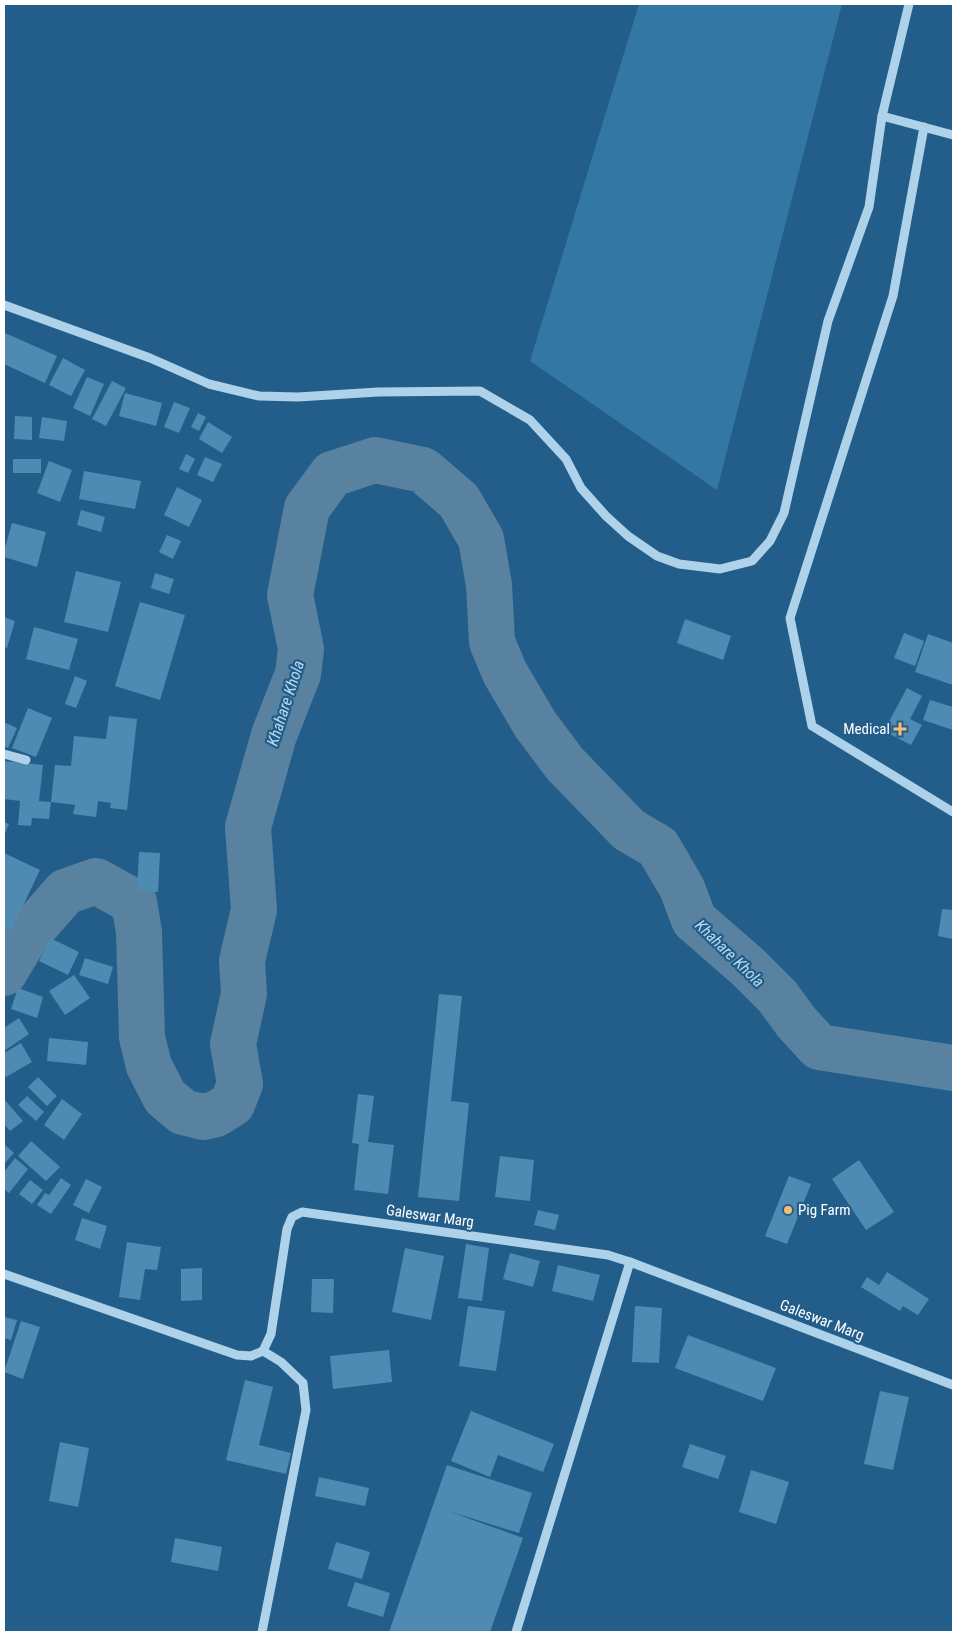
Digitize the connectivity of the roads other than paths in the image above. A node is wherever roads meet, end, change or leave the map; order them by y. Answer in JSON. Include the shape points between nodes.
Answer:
{"nodes":[{"id":1,"x":908,"y":4,"type":"edge"},
{"id":2,"x":882,"y":116,"type":"junction"},
{"id":3,"x":924,"y":127,"type":"junction"},
{"id":4,"x":953,"y":135,"type":"edge"},
{"id":5,"x":4,"y":304,"type":"edge"},
{"id":6,"x":4,"y":754,"type":"edge"},
{"id":7,"x":26,"y":760,"type":"dead end"},
{"id":8,"x":953,"y":812,"type":"edge"},
{"id":9,"x":630,"y":1262,"type":"junction"},
{"id":10,"x":4,"y":1274,"type":"edge"},
{"id":11,"x":263,"y":1350,"type":"junction"},
{"id":12,"x":953,"y":1385,"type":"edge"},
{"id":13,"x":262,"y":1632,"type":"edge"},
{"id":14,"x":516,"y":1632,"type":"edge"}],
"edges":[{"from":1,"to":2,"type":"street"},
{"from":2,"to":3,"type":"street"},
{"from":2,"to":5,"type":"street","via":[[869,207],[828,322],[784,513],[770,541],[752,561],[720,569],[679,564],[657,556],[628,536],[582,488],[566,459],[530,420],[480,390],[259,396],[209,384],[150,358]]},
{"from":3,"to":4,"type":"street"},
{"from":3,"to":8,"type":"street","via":[[893,296],[790,618],[812,726]]},
{"from":6,"to":7,"type":"street"},
{"from":9,"to":11,"type":"street","name":"Galeswar Marg","via":[[608,1255],[302,1212],[292,1217],[287,1229],[272,1334]]},
{"from":9,"to":12,"type":"street","name":"Galeswar Marg"},
{"from":9,"to":14,"type":"street"},
{"from":10,"to":11,"type":"street","via":[[237,1355],[251,1356]]},
{"from":11,"to":13,"type":"street","via":[[282,1362],[303,1383],[306,1410]]}]}
